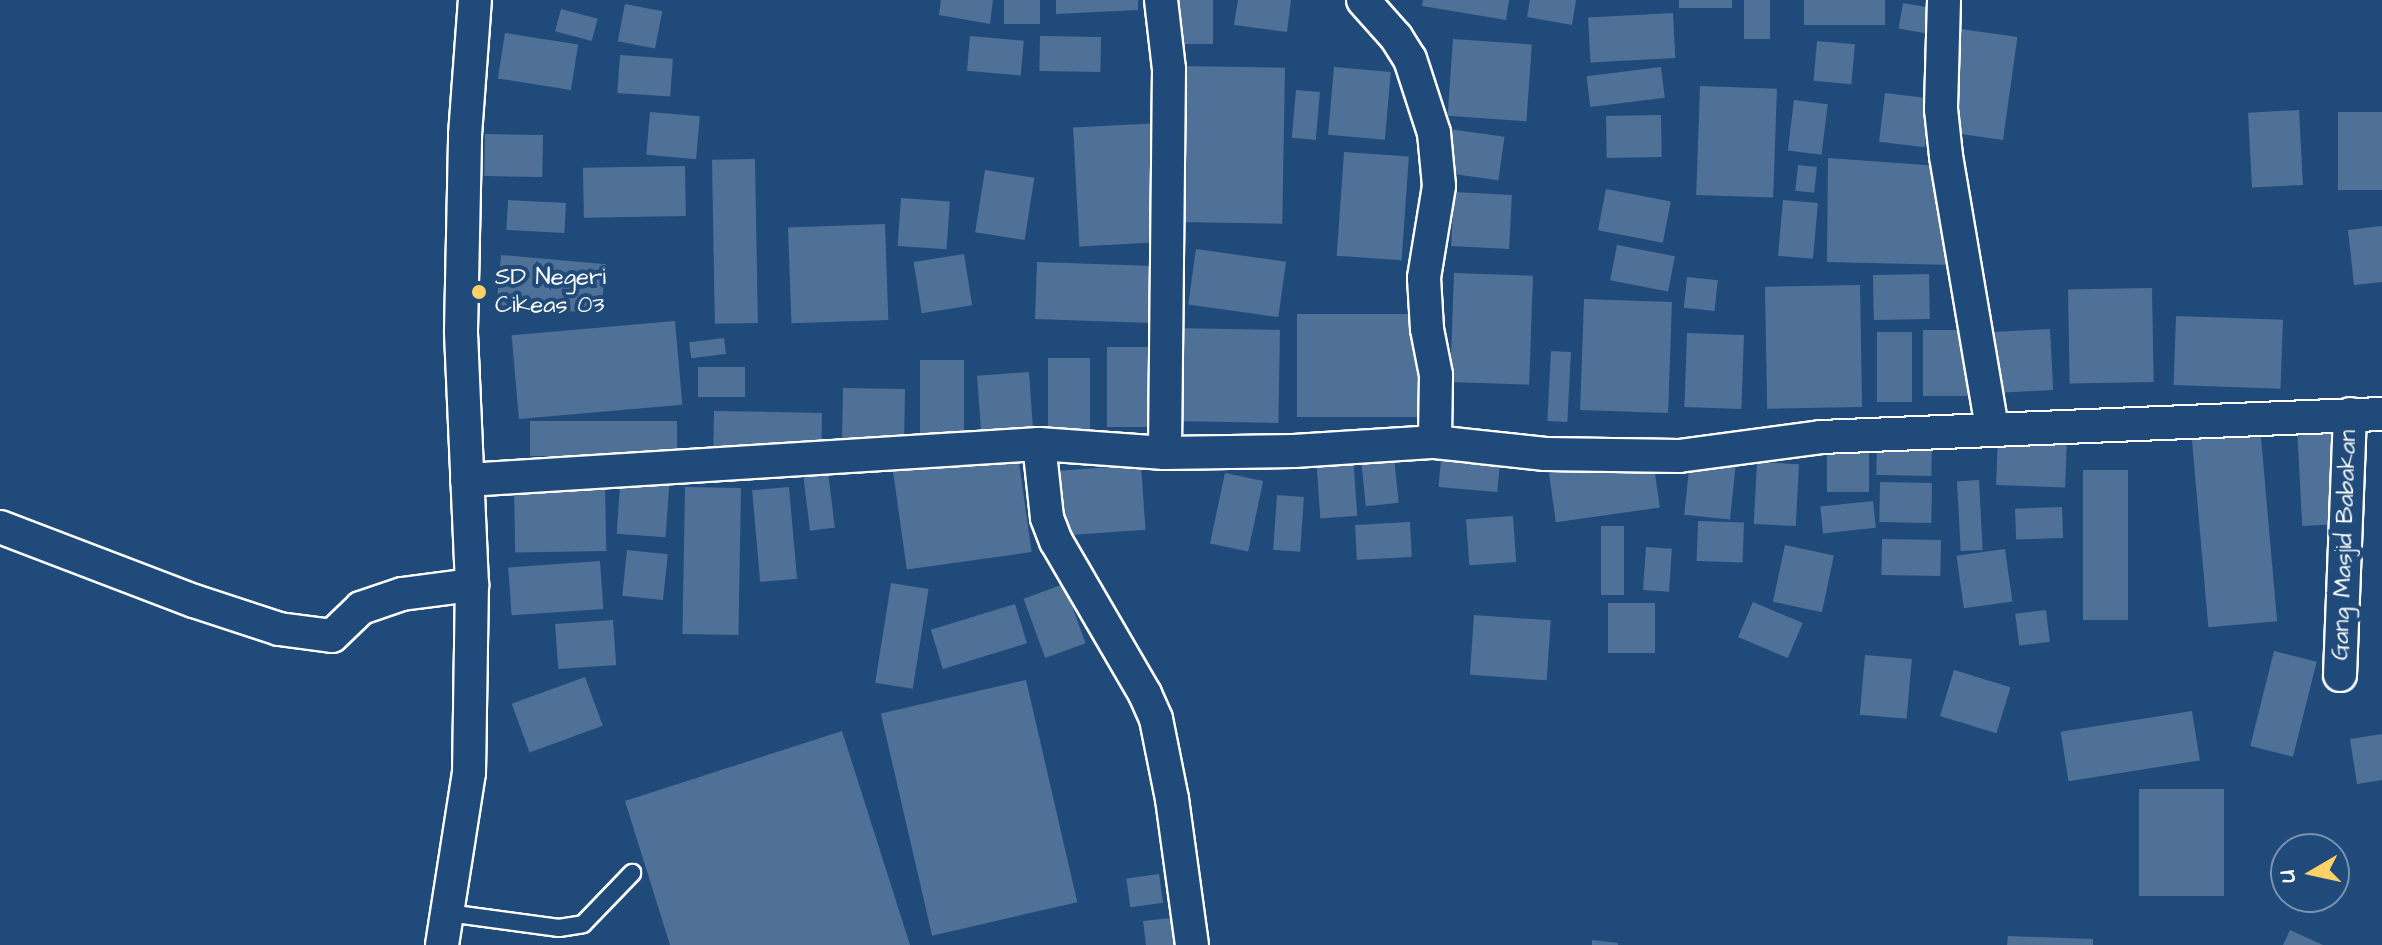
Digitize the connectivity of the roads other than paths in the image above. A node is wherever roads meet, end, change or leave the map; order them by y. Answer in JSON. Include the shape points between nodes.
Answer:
{"nodes":[{"id":1,"x":475,"y":0,"type":"edge"},
{"id":2,"x":1161,"y":0,"type":"edge"},
{"id":3,"x":1363,"y":0,"type":"edge"},
{"id":4,"x":1944,"y":0,"type":"edge"},
{"id":5,"x":2350,"y":414,"type":"junction"},
{"id":6,"x":2382,"y":414,"type":"edge"},
{"id":7,"x":1992,"y":428,"type":"junction"},
{"id":8,"x":1435,"y":442,"type":"junction"},
{"id":9,"x":1039,"y":444,"type":"junction"},
{"id":10,"x":1165,"y":453,"type":"junction"},
{"id":11,"x":467,"y":480,"type":"junction"},
{"id":12,"x":0,"y":527,"type":"edge"},
{"id":13,"x":472,"y":585,"type":"junction"},
{"id":14,"x":2340,"y":675,"type":"dead end"},
{"id":15,"x":632,"y":873,"type":"dead end"},
{"id":16,"x":448,"y":913,"type":"junction"},
{"id":17,"x":442,"y":945,"type":"edge"},
{"id":18,"x":1192,"y":945,"type":"edge"}],
"edges":[{"from":1,"to":11,"type":"street","via":[[465,135],[461,331]]},
{"from":2,"to":10,"type":"street","via":[[1169,69]]},
{"from":3,"to":8,"type":"street","via":[[1410,59],[1434,133],[1439,186],[1424,278],[1436,375]]},
{"from":4,"to":7,"type":"street","via":[[1941,109],[1946,156]]},
{"from":5,"to":6,"type":"street"},
{"from":5,"to":7,"type":"street"},
{"from":5,"to":14,"type":"street","name":"Gang Masjid Babakan"},
{"from":7,"to":8,"type":"street","via":[[1821,437],[1679,456],[1545,454]]},
{"from":8,"to":10,"type":"street"},
{"from":9,"to":10,"type":"street"},
{"from":9,"to":11,"type":"street"},
{"from":9,"to":18,"type":"street","via":[[1047,518],[1056,541],[1156,719]]},
{"from":11,"to":13,"type":"street"},
{"from":12,"to":13,"type":"street","via":[[279,629],[332,636],[361,608],[402,594]]},
{"from":13,"to":16,"type":"street","via":[[469,773]]},
{"from":15,"to":16,"type":"lane","via":[[583,924],[559,928]]},
{"from":16,"to":17,"type":"street"}]}
